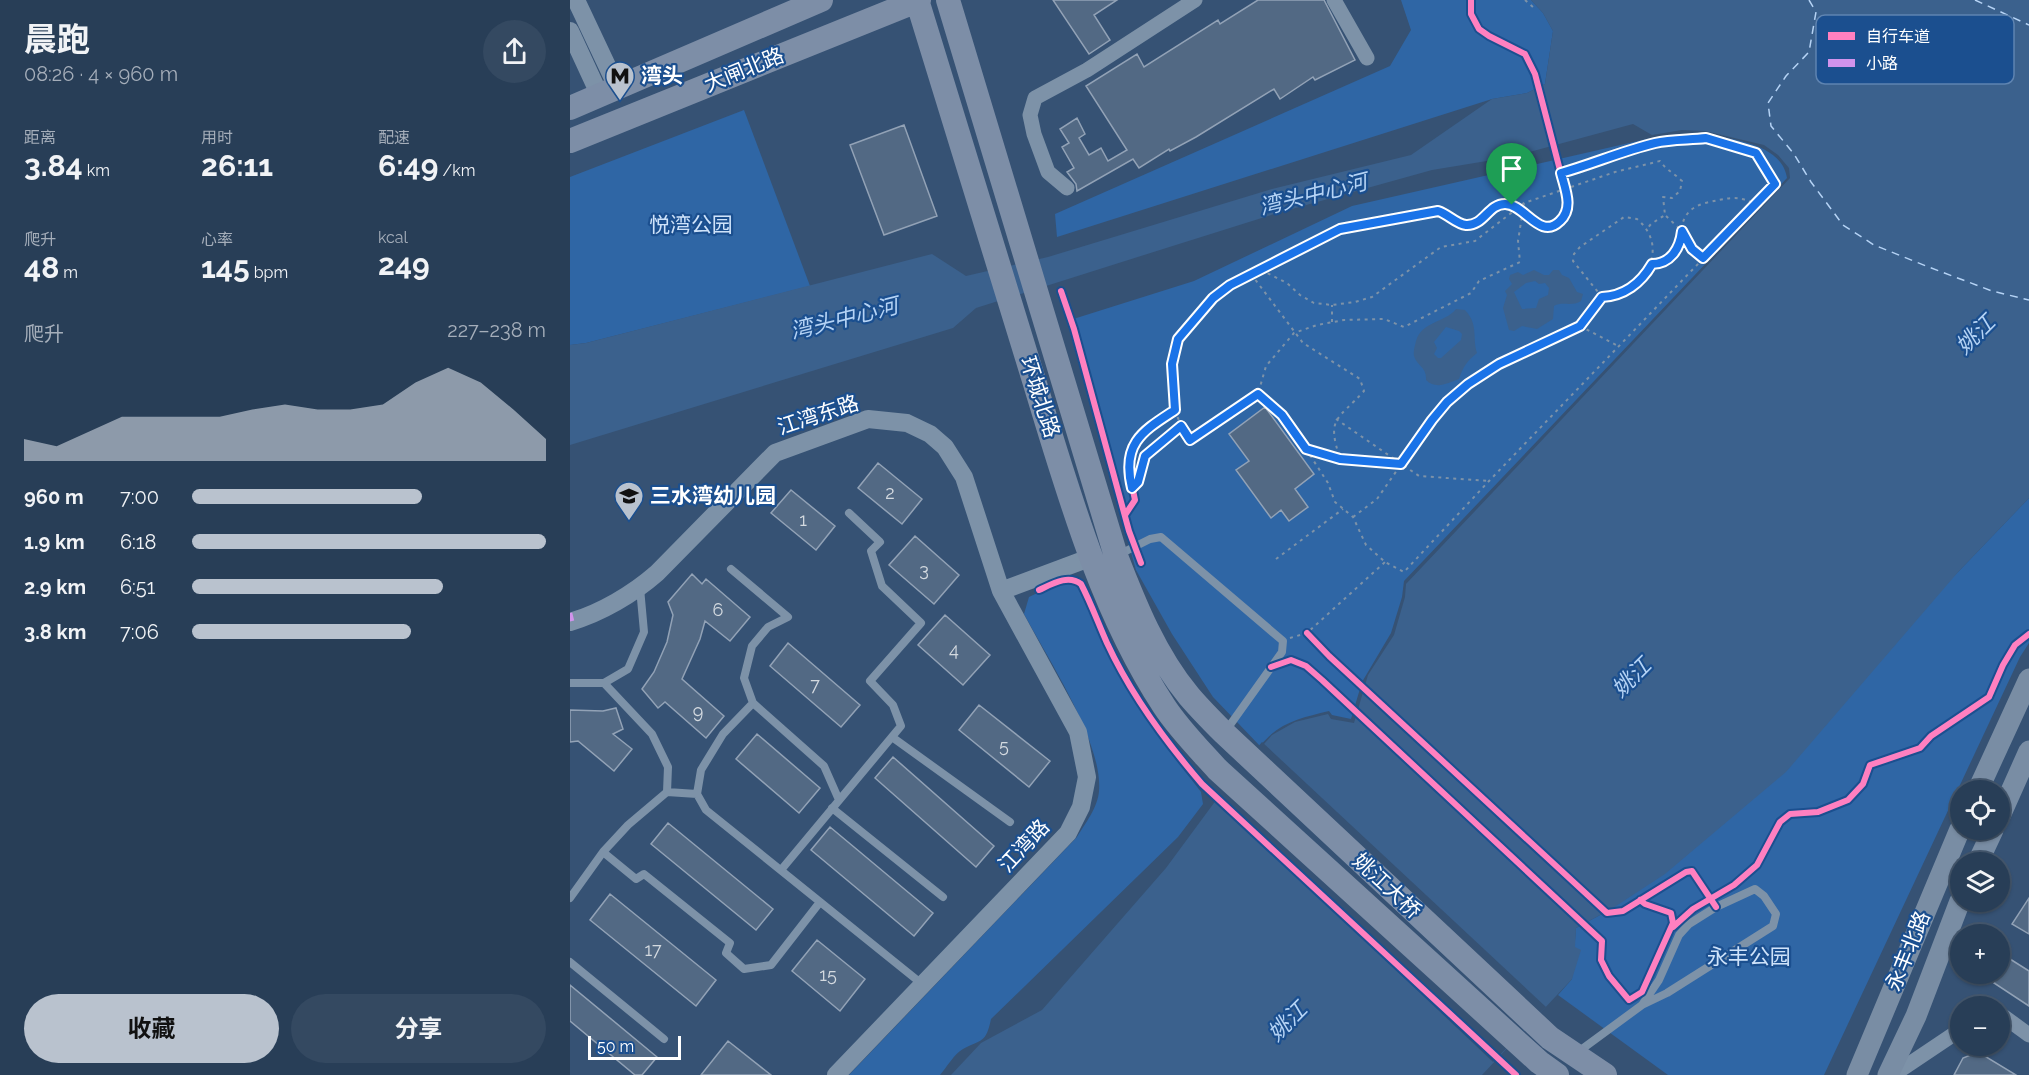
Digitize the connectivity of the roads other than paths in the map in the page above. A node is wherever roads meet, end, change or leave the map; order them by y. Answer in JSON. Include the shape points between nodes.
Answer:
{"nodes":[{"id":1,"x":576,"y":0,"type":"edge"},
{"id":2,"x":821,"y":0,"type":"edge"},
{"id":3,"x":918,"y":0,"type":"edge"},
{"id":4,"x":948,"y":0,"type":"edge"},
{"id":5,"x":1194,"y":0,"type":"edge"},
{"id":6,"x":1334,"y":0,"type":"edge"},
{"id":7,"x":570,"y":31,"type":"edge"},
{"id":8,"x":1367,"y":58,"type":"dead end"},
{"id":9,"x":609,"y":93,"type":"junction"},
{"id":10,"x":570,"y":108,"type":"edge"},
{"id":11,"x":570,"y":141,"type":"edge"},
{"id":12,"x":1067,"y":188,"type":"dead end"},
{"id":13,"x":849,"y":513,"type":"dead end"},
{"id":14,"x":1104,"y":557,"type":"junction"},
{"id":15,"x":731,"y":569,"type":"dead end"},
{"id":16,"x":640,"y":588,"type":"junction"},
{"id":17,"x":1001,"y":591,"type":"junction"},
{"id":18,"x":570,"y":622,"type":"edge"},
{"id":19,"x":2029,"y":679,"type":"edge"},
{"id":20,"x":570,"y":683,"type":"edge"},
{"id":21,"x":604,"y":683,"type":"junction"},
{"id":22,"x":753,"y":703,"type":"junction"},
{"id":23,"x":1224,"y":733,"type":"junction"},
{"id":24,"x":892,"y":737,"type":"junction"},
{"id":25,"x":2029,"y":751,"type":"edge"},
{"id":26,"x":1217,"y":769,"type":"joint"},
{"id":27,"x":1983,"y":780,"type":"edge"},
{"id":28,"x":667,"y":792,"type":"junction"},
{"id":29,"x":697,"y":794,"type":"junction"},
{"id":30,"x":2010,"y":794,"type":"edge"},
{"id":31,"x":839,"y":800,"type":"junction"},
{"id":32,"x":832,"y":808,"type":"junction"},
{"id":33,"x":1010,"y":822,"type":"dead end"},
{"id":34,"x":1955,"y":840,"type":"edge"},
{"id":35,"x":603,"y":852,"type":"junction"},
{"id":36,"x":781,"y":870,"type":"junction"},
{"id":37,"x":943,"y":897,"type":"dead end"},
{"id":38,"x":570,"y":898,"type":"edge"},
{"id":39,"x":820,"y":902,"type":"junction"},
{"id":40,"x":1956,"y":912,"type":"edge"},
{"id":41,"x":570,"y":962,"type":"edge"},
{"id":42,"x":924,"y":985,"type":"junction"},
{"id":43,"x":1642,"y":1005,"type":"junction"},
{"id":44,"x":2010,"y":1021,"type":"edge"},
{"id":45,"x":2029,"y":1035,"type":"edge"},
{"id":46,"x":1950,"y":1037,"type":"edge"},
{"id":47,"x":664,"y":1039,"type":"dead end"},
{"id":48,"x":1559,"y":1066,"type":"edge"},
{"id":49,"x":836,"y":1075,"type":"edge"},
{"id":50,"x":1605,"y":1075,"type":"edge"},
{"id":51,"x":1857,"y":1075,"type":"edge"},
{"id":52,"x":1888,"y":1075,"type":"edge"},
{"id":53,"x":1893,"y":1075,"type":"edge"}],
"edges":[{"from":1,"to":9,"type":"street"},
{"from":2,"to":9,"type":"main road","name":"大闸北路"},
{"from":3,"to":11,"type":"main road","name":"大闸北路"},
{"from":3,"to":14,"type":"main road","name":"环城北路","via":[[1043,407]]},
{"from":4,"to":14,"type":"main road","name":"环城北路","via":[[1071,406]]},
{"from":5,"to":12,"type":"street","via":[[1087,70],[1035,98],[1030,115],[1034,134],[1048,172]]},
{"from":6,"to":8,"type":"street"},
{"from":7,"to":9,"type":"street"},
{"from":9,"to":10,"type":"main road","name":"大闸北路"},
{"from":13,"to":24,"type":"lane","via":[[880,542],[871,551],[882,586],[921,622],[870,681],[893,705],[901,726]]},
{"from":14,"to":17,"type":"street"},
{"from":14,"to":23,"type":"main road","name":"环城北路","via":[[1188,695]]},
{"from":14,"to":23,"type":"lane","via":[[1161,537],[1283,641],[1282,652]]},
{"from":14,"to":26,"type":"main road","name":"环城北路","via":[[1113,608],[1148,679],[1165,708]]},
{"from":15,"to":22,"type":"lane","via":[[788,617],[768,627],[752,646],[744,678]]},
{"from":16,"to":17,"type":"street","name":"江湾东路","via":[[775,453],[868,419],[907,423],[945,447],[964,477]]},
{"from":16,"to":18,"type":"street","name":"江湾东路"},
{"from":16,"to":21,"type":"lane","via":[[644,632],[628,669]]},
{"from":17,"to":42,"type":"street","name":"江湾路","via":[[1078,732],[1087,777],[1081,807],[1068,833]]},
{"from":19,"to":27,"type":"main road"},
{"from":20,"to":21,"type":"lane"},
{"from":21,"to":28,"type":"lane","via":[[652,734],[668,767]]},
{"from":22,"to":29,"type":"lane","via":[[723,734],[701,770]]},
{"from":22,"to":31,"type":"lane","via":[[824,766]]},
{"from":23,"to":48,"type":"main road","name":"姚江大桥","via":[[1550,1038]]},
{"from":24,"to":31,"type":"lane"},
{"from":24,"to":33,"type":"lane"},
{"from":25,"to":30,"type":"main road"},
{"from":26,"to":48,"type":"main road","name":"姚江大桥"},
{"from":28,"to":29,"type":"lane"},
{"from":28,"to":35,"type":"lane"},
{"from":29,"to":36,"type":"lane","via":[[706,810]]},
{"from":31,"to":32,"type":"lane"},
{"from":32,"to":36,"type":"lane"},
{"from":32,"to":37,"type":"lane"},
{"from":34,"to":51,"type":"main road","name":"永丰北路"},
{"from":35,"to":38,"type":"lane"},
{"from":35,"to":39,"type":"lane","via":[[636,879],[644,874],[730,943],[726,953],[744,969],[771,964]]},
{"from":36,"to":39,"type":"lane"},
{"from":39,"to":42,"type":"lane"},
{"from":40,"to":52,"type":"main road","name":"永丰北路","via":[[1916,1016]]},
{"from":41,"to":47,"type":"lane"},
{"from":42,"to":49,"type":"street","name":"江湾路"},
{"from":43,"to":43,"type":"lane","via":[[1773,926],[1776,914],[1764,896],[1755,889],[1689,924],[1678,934],[1659,980]]},
{"from":43,"to":48,"type":"lane"},
{"from":44,"to":45,"type":"street"},
{"from":46,"to":53,"type":"street"},
{"from":48,"to":50,"type":"main road"}]}
